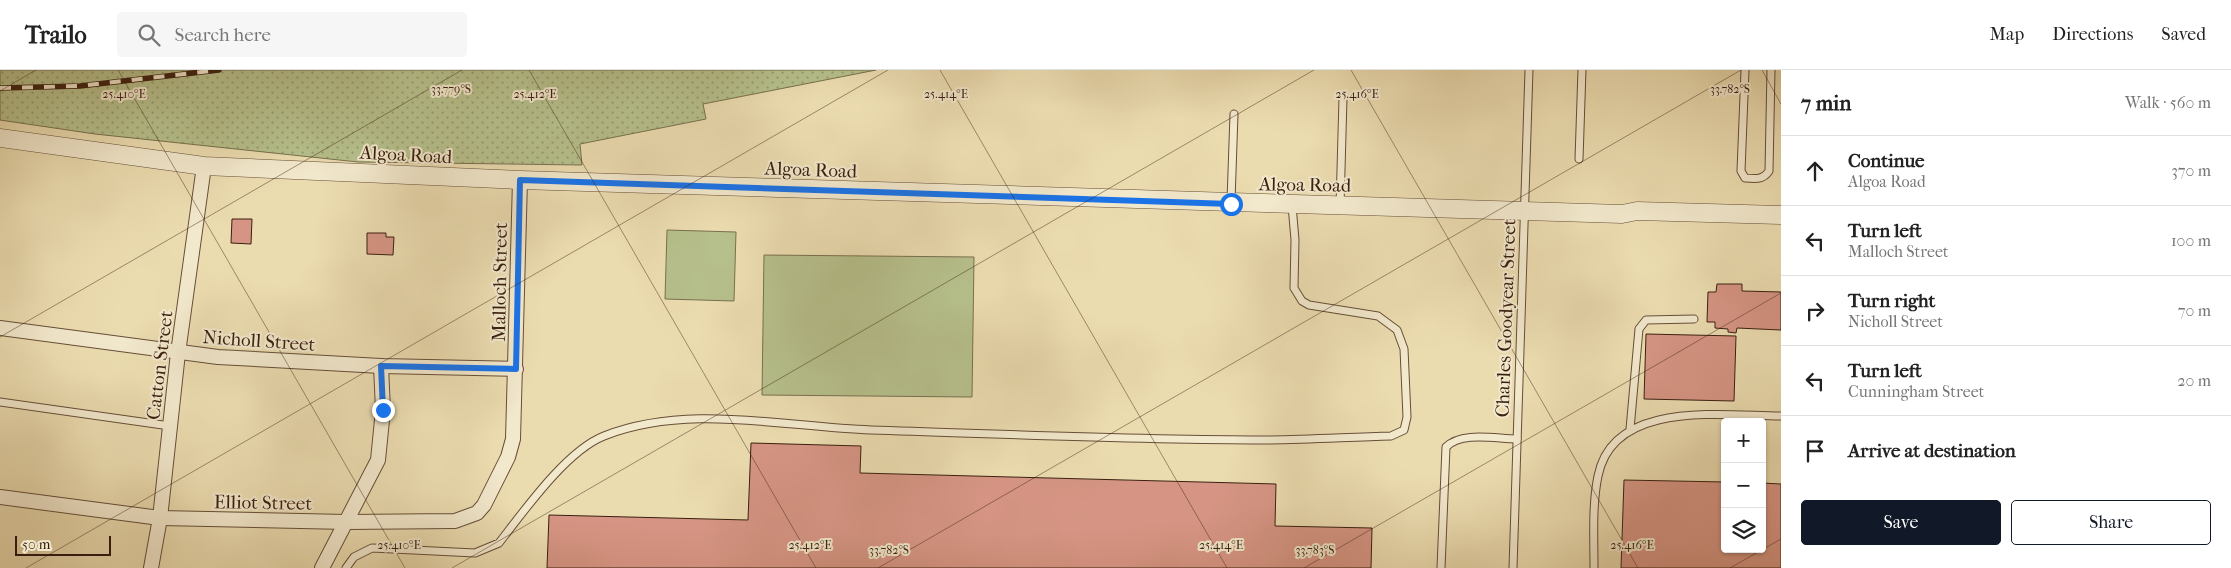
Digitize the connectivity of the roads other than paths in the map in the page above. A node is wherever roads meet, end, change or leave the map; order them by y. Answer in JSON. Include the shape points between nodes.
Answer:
{"nodes":[{"id":1,"x":1529,"y":70,"type":"edge"},
{"id":2,"x":1582,"y":70,"type":"edge"},
{"id":3,"x":1745,"y":70,"type":"edge"},
{"id":4,"x":1771,"y":70,"type":"edge"},
{"id":5,"x":1343,"y":98,"type":"dead end"},
{"id":6,"x":1234,"y":114,"type":"dead end"},
{"id":7,"x":0,"y":138,"type":"edge"},
{"id":8,"x":1579,"y":160,"type":"dead end"},
{"id":9,"x":204,"y":166,"type":"junction"},
{"id":10,"x":520,"y":180,"type":"junction"},
{"id":11,"x":1231,"y":204,"type":"junction"},
{"id":12,"x":1292,"y":206,"type":"junction"},
{"id":13,"x":1340,"y":206,"type":"junction"},
{"id":14,"x":1524,"y":212,"type":"junction"},
{"id":15,"x":1622,"y":214,"type":"junction"},
{"id":16,"x":1781,"y":215,"type":"edge"},
{"id":17,"x":1781,"y":227,"type":"edge"},
{"id":18,"x":1694,"y":319,"type":"dead end"},
{"id":19,"x":0,"y":328,"type":"edge"},
{"id":20,"x":178,"y":353,"type":"junction"},
{"id":21,"x":381,"y":366,"type":"junction"},
{"id":22,"x":516,"y":369,"type":"junction"},
{"id":23,"x":0,"y":402,"type":"edge"},
{"id":24,"x":1781,"y":416,"type":"edge"},
{"id":25,"x":170,"y":426,"type":"junction"},
{"id":26,"x":1630,"y":429,"type":"junction"},
{"id":27,"x":1517,"y":439,"type":"junction"},
{"id":28,"x":501,"y":472,"type":"joint"},
{"id":29,"x":0,"y":497,"type":"edge"},
{"id":30,"x":160,"y":518,"type":"junction"},
{"id":31,"x":347,"y":522,"type":"junction"},
{"id":32,"x":151,"y":568,"type":"edge"},
{"id":33,"x":322,"y":568,"type":"edge"},
{"id":34,"x":346,"y":568,"type":"edge"},
{"id":35,"x":1441,"y":568,"type":"edge"},
{"id":36,"x":1513,"y":568,"type":"edge"},
{"id":37,"x":1594,"y":568,"type":"edge"}],
"edges":[{"from":1,"to":14,"type":"lane","name":"Charles Goodyear Street"},
{"from":2,"to":8,"type":"lane"},
{"from":3,"to":4,"type":"lane","via":[[1741,171],[1745,178],[1758,179],[1769,171]]},
{"from":5,"to":13,"type":"lane"},
{"from":6,"to":11,"type":"lane"},
{"from":7,"to":9,"type":"street","name":"Algoa Road"},
{"from":9,"to":10,"type":"street","name":"Algoa Road"},
{"from":9,"to":20,"type":"street","name":"Catton Street"},
{"from":10,"to":11,"type":"street","name":"Algoa Road"},
{"from":10,"to":22,"type":"street","name":"Malloch Street"},
{"from":11,"to":12,"type":"street","name":"Algoa Road"},
{"from":12,"to":13,"type":"street","name":"Algoa Road"},
{"from":12,"to":34,"type":"lane","via":[[1294,288],[1302,301],[1309,305],[1378,316],[1398,330],[1404,349],[1407,417],[1400,434],[1265,440],[1120,438],[670,420],[622,430],[587,445],[570,459],[499,543],[486,550],[458,553],[372,548],[354,557]]},
{"from":13,"to":14,"type":"street","name":"Algoa Road"},
{"from":14,"to":15,"type":"street","name":"Algoa Road"},
{"from":14,"to":27,"type":"lane","name":"Charles Goodyear Street"},
{"from":15,"to":16,"type":"street","name":"Algoa Road","via":[[1636,211]]},
{"from":15,"to":17,"type":"street","name":"Algoa Road","via":[[1636,222]]},
{"from":18,"to":26,"type":"lane","via":[[1646,320],[1643,323],[1639,330]]},
{"from":19,"to":20,"type":"street","name":"Nicholl Street"},
{"from":20,"to":21,"type":"street","name":"Nicholl Street"},
{"from":20,"to":25,"type":"street","name":"Catton Street"},
{"from":21,"to":22,"type":"street","name":"Nicholl Street"},
{"from":21,"to":31,"type":"street","via":[[380,454]]},
{"from":22,"to":28,"type":"street","name":"Malloch Street","via":[[511,448]]},
{"from":23,"to":25,"type":"lane"},
{"from":24,"to":26,"type":"lane","via":[[1672,416]]},
{"from":25,"to":30,"type":"street","name":"Catton Street"},
{"from":26,"to":37,"type":"lane","via":[[1606,455],[1598,476]]},
{"from":27,"to":35,"type":"lane","via":[[1466,438],[1446,447]]},
{"from":27,"to":36,"type":"lane","name":"Charles Goodyear Street"},
{"from":28,"to":31,"type":"street","name":"Elliot Street","via":[[484,505],[468,517],[455,521]]},
{"from":29,"to":30,"type":"street","name":"Elliot Street"},
{"from":30,"to":31,"type":"street","name":"Elliot Street"},
{"from":30,"to":32,"type":"street","name":"Catton Street"},
{"from":31,"to":33,"type":"street"}]}
